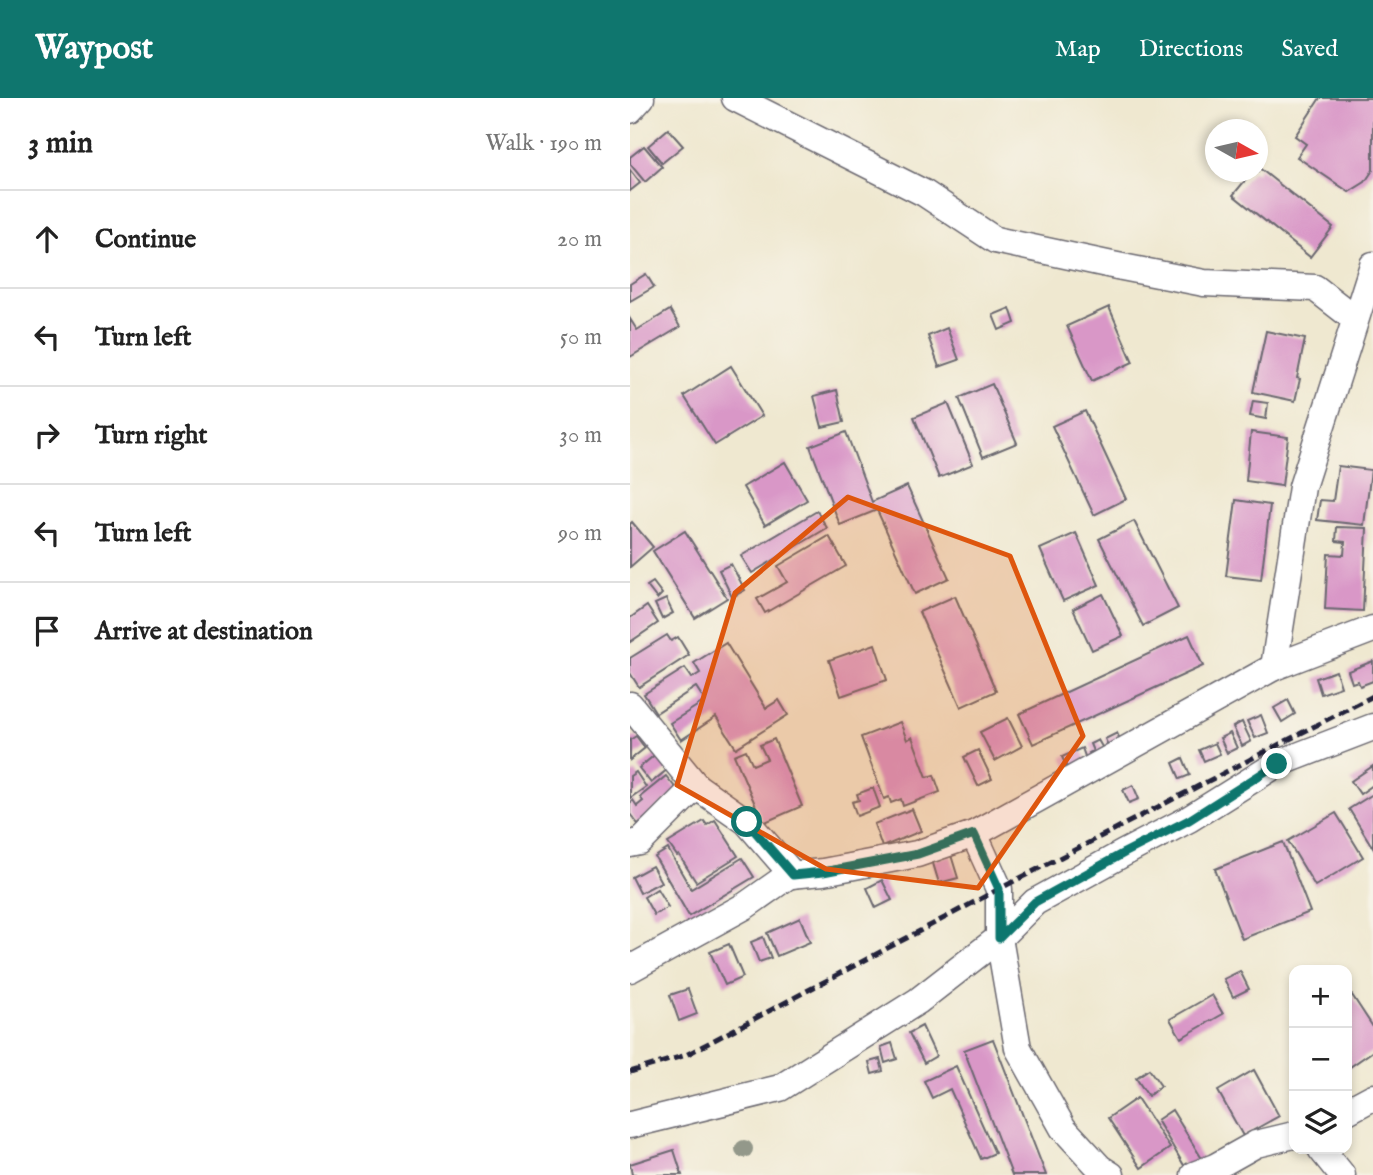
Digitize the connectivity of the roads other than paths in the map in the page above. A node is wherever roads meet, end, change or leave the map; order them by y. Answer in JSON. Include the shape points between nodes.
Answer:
{"nodes":[{"id":1,"x":641,"y":98,"type":"edge"},
{"id":2,"x":735,"y":98,"type":"edge"},
{"id":3,"x":630,"y":110,"type":"edge"},
{"id":4,"x":1370,"y":282,"type":"edge"},
{"id":5,"x":1355,"y":319,"type":"junction"},
{"id":6,"x":1373,"y":628,"type":"edge"},
{"id":7,"x":1274,"y":667,"type":"junction"},
{"id":8,"x":630,"y":705,"type":"edge"},
{"id":9,"x":1373,"y":727,"type":"edge"},
{"id":10,"x":696,"y":786,"type":"junction"},
{"id":11,"x":974,"y":834,"type":"junction"},
{"id":12,"x":630,"y":844,"type":"edge"},
{"id":13,"x":793,"y":875,"type":"junction"},
{"id":14,"x":999,"y":938,"type":"junction"},
{"id":15,"x":632,"y":962,"type":"edge"},
{"id":16,"x":1373,"y":1097,"type":"edge"},
{"id":17,"x":1352,"y":1108,"type":"edge"},
{"id":18,"x":630,"y":1125,"type":"edge"},
{"id":19,"x":1289,"y":1136,"type":"edge"},
{"id":20,"x":1325,"y":1154,"type":"edge"},
{"id":21,"x":1111,"y":1175,"type":"edge"},
{"id":22,"x":1194,"y":1175,"type":"edge"},
{"id":23,"x":1342,"y":1175,"type":"edge"}],
"edges":[{"from":1,"to":3,"type":"street"},
{"from":2,"to":5,"type":"street","via":[[924,194],[995,240],[1204,283],[1315,288]]},
{"from":4,"to":5,"type":"street"},
{"from":5,"to":7,"type":"street","via":[[1302,487]]},
{"from":6,"to":7,"type":"street"},
{"from":7,"to":11,"type":"street"},
{"from":8,"to":10,"type":"street"},
{"from":9,"to":14,"type":"street","via":[[1277,764],[1189,820],[1035,902]]},
{"from":10,"to":12,"type":"street","via":[[640,842]]},
{"from":10,"to":13,"type":"street","via":[[747,822]]},
{"from":11,"to":13,"type":"street","via":[[918,854]]},
{"from":11,"to":14,"type":"street","via":[[999,889]]},
{"from":13,"to":15,"type":"street","via":[[745,906]]},
{"from":14,"to":18,"type":"street","via":[[918,1001],[780,1088]]},
{"from":14,"to":21,"type":"street","via":[[1018,1048],[1063,1128]]},
{"from":16,"to":17,"type":"street"},
{"from":19,"to":22,"type":"street","via":[[1256,1144]]},
{"from":20,"to":23,"type":"street"}]}
